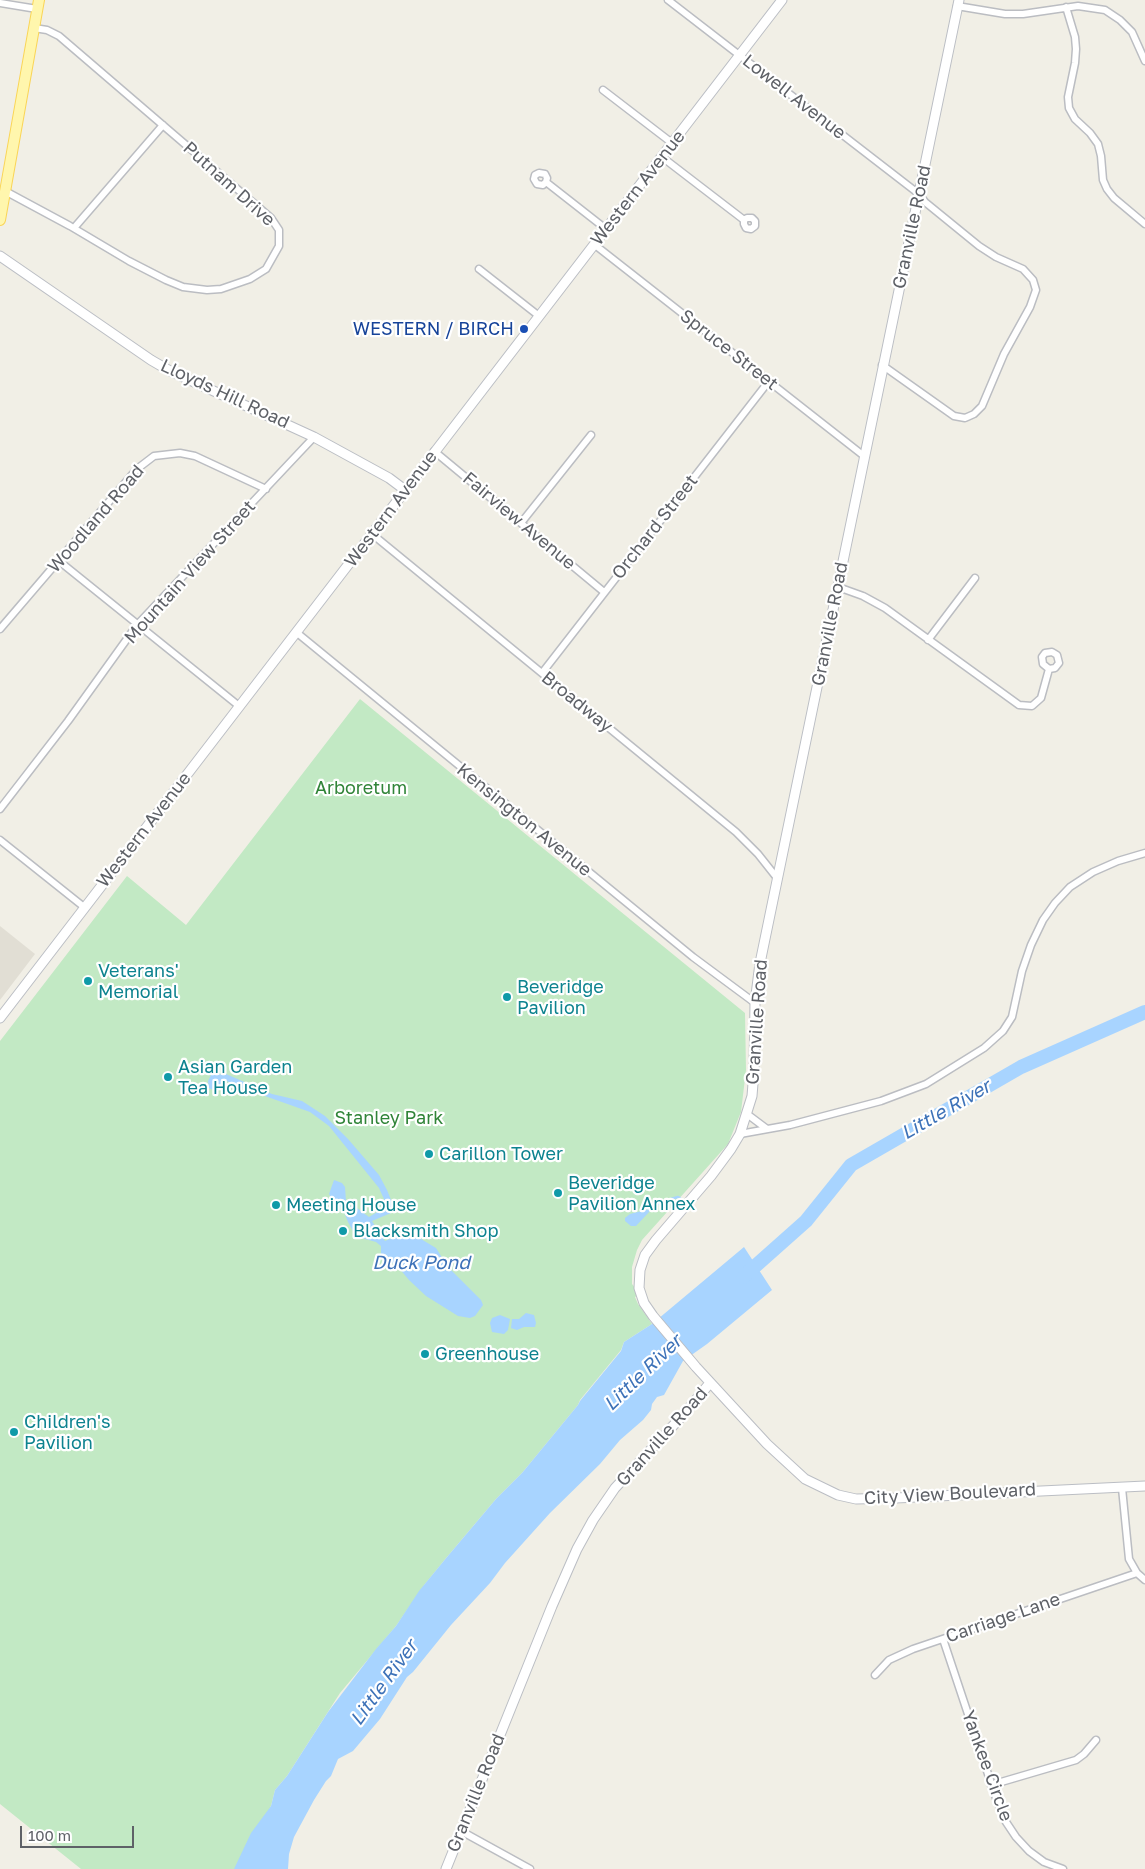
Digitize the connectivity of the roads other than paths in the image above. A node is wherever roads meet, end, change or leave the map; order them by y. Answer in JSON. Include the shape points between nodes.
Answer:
{"nodes":[{"id":1,"x":668,"y":0,"type":"edge"},
{"id":2,"x":782,"y":0,"type":"edge"},
{"id":3,"x":0,"y":2,"type":"edge"},
{"id":4,"x":958,"y":3,"type":"edge"},
{"id":5,"x":38,"y":4,"type":"edge"},
{"id":6,"x":1066,"y":7,"type":"junction"},
{"id":7,"x":34,"y":28,"type":"junction"},
{"id":8,"x":741,"y":55,"type":"junction"},
{"id":9,"x":1145,"y":61,"type":"edge"},
{"id":10,"x":604,"y":90,"type":"dead end"},
{"id":11,"x":163,"y":125,"type":"junction"},
{"id":12,"x":672,"y":143,"type":"junction"},
{"id":13,"x":662,"y":157,"type":"junction"},
{"id":14,"x":546,"y":182,"type":"dead end"},
{"id":15,"x":5,"y":191,"type":"junction"},
{"id":16,"x":919,"y":194,"type":"junction"},
{"id":17,"x":0,"y":220,"type":"edge"},
{"id":18,"x":744,"y":220,"type":"dead end"},
{"id":19,"x":1145,"y":224,"type":"edge"},
{"id":20,"x":74,"y":228,"type":"junction"},
{"id":21,"x":606,"y":229,"type":"junction"},
{"id":22,"x":595,"y":244,"type":"junction"},
{"id":23,"x":0,"y":256,"type":"edge"},
{"id":24,"x":479,"y":269,"type":"dead end"},
{"id":25,"x":539,"y":316,"type":"junction"},
{"id":26,"x":882,"y":365,"type":"junction"},
{"id":27,"x":769,"y":381,"type":"junction"},
{"id":28,"x":591,"y":435,"type":"dead end"},
{"id":29,"x":314,"y":436,"type":"junction"},
{"id":30,"x":434,"y":451,"type":"junction"},
{"id":31,"x":864,"y":456,"type":"junction"},
{"id":32,"x":266,"y":489,"type":"junction"},
{"id":33,"x":405,"y":490,"type":"junction"},
{"id":34,"x":521,"y":523,"type":"junction"},
{"id":35,"x":372,"y":534,"type":"junction"},
{"id":36,"x":58,"y":561,"type":"junction"},
{"id":37,"x":975,"y":578,"type":"dead end"},
{"id":38,"x":838,"y":587,"type":"junction"},
{"id":39,"x":604,"y":592,"type":"junction"},
{"id":40,"x":137,"y":625,"type":"junction"},
{"id":41,"x":0,"y":629,"type":"edge"},
{"id":42,"x":296,"y":632,"type":"junction"},
{"id":43,"x":928,"y":640,"type":"junction"},
{"id":44,"x":1049,"y":669,"type":"dead end"},
{"id":45,"x":542,"y":673,"type":"junction"},
{"id":46,"x":239,"y":706,"type":"junction"},
{"id":47,"x":0,"y":809,"type":"edge"},
{"id":48,"x":0,"y":840,"type":"edge"},
{"id":49,"x":1145,"y":853,"type":"edge"},
{"id":50,"x":777,"y":878,"type":"junction"},
{"id":51,"x":84,"y":907,"type":"junction"},
{"id":52,"x":755,"y":1003,"type":"junction"},
{"id":53,"x":0,"y":1018,"type":"edge"},
{"id":54,"x":747,"y":1114,"type":"junction"},
{"id":55,"x":767,"y":1129,"type":"junction"},
{"id":56,"x":740,"y":1134,"type":"junction"},
{"id":57,"x":710,"y":1383,"type":"junction"},
{"id":58,"x":1145,"y":1486,"type":"edge"},
{"id":59,"x":1122,"y":1488,"type":"junction"},
{"id":60,"x":1137,"y":1573,"type":"junction"},
{"id":61,"x":1145,"y":1580,"type":"edge"},
{"id":62,"x":943,"y":1638,"type":"junction"},
{"id":63,"x":875,"y":1675,"type":"dead end"},
{"id":64,"x":1096,"y":1740,"type":"dead end"},
{"id":65,"x":992,"y":1785,"type":"junction"},
{"id":66,"x":461,"y":1831,"type":"junction"},
{"id":67,"x":446,"y":1869,"type":"edge"},
{"id":68,"x":530,"y":1869,"type":"edge"},
{"id":69,"x":1063,"y":1869,"type":"edge"}],
"edges":[{"from":1,"to":8,"type":"street","name":"Lowell Avenue"},
{"from":2,"to":8,"type":"street","name":"Western Avenue"},
{"from":3,"to":5,"type":"street"},
{"from":4,"to":6,"type":"street","via":[[1005,14]]},
{"from":4,"to":16,"type":"street","name":"Granville Road"},
{"from":5,"to":7,"type":"main road"},
{"from":6,"to":9,"type":"street","via":[[1096,8],[1113,14],[1132,32]]},
{"from":6,"to":19,"type":"street","via":[[1076,49],[1068,97],[1071,114],[1098,144],[1103,180],[1110,194]]},
{"from":7,"to":11,"type":"street","name":"Putnam Drive","via":[[60,36]]},
{"from":7,"to":15,"type":"main road"},
{"from":8,"to":12,"type":"street","name":"Western Avenue"},
{"from":8,"to":16,"type":"street","name":"Lowell Avenue"},
{"from":10,"to":12,"type":"street"},
{"from":11,"to":20,"type":"street"},
{"from":11,"to":20,"type":"street","name":"Putnam Drive","via":[[277,226],[279,246],[266,269],[227,288],[183,287],[129,261]]},
{"from":12,"to":13,"type":"street","name":"Western Avenue"},
{"from":13,"to":18,"type":"street"},
{"from":13,"to":21,"type":"street","name":"Western Avenue"},
{"from":14,"to":21,"type":"street"},
{"from":15,"to":17,"type":"main road"},
{"from":15,"to":20,"type":"street","name":"Putnam Drive"},
{"from":16,"to":26,"type":"street","name":"Granville Road"},
{"from":16,"to":26,"type":"street","name":"Lowell Avenue","via":[[985,250],[1023,269],[1033,280],[1036,290],[982,406],[970,417],[950,413]]},
{"from":21,"to":22,"type":"street","name":"Western Avenue"},
{"from":22,"to":25,"type":"street","name":"Western Avenue"},
{"from":22,"to":27,"type":"street","name":"Spruce Street"},
{"from":23,"to":29,"type":"street","name":"Lloyds Hill Road","via":[[170,371]]},
{"from":24,"to":25,"type":"street"},
{"from":25,"to":30,"type":"street","name":"Western Avenue"},
{"from":26,"to":31,"type":"street","name":"Granville Road"},
{"from":27,"to":31,"type":"street","name":"Spruce Street"},
{"from":27,"to":39,"type":"street","name":"Orchard Street"},
{"from":28,"to":34,"type":"street"},
{"from":29,"to":32,"type":"street","name":"Mountain View Street"},
{"from":29,"to":33,"type":"street","name":"Lloyds Hill Road"},
{"from":30,"to":33,"type":"street","name":"Western Avenue"},
{"from":30,"to":34,"type":"street","name":"Fairview Avenue"},
{"from":31,"to":38,"type":"street","name":"Granville Road"},
{"from":32,"to":36,"type":"street","name":"Woodland Road","via":[[195,456],[180,453],[154,456],[136,469]]},
{"from":32,"to":40,"type":"street","name":"Mountain View Street"},
{"from":33,"to":35,"type":"street","name":"Western Avenue"},
{"from":34,"to":39,"type":"street","name":"Fairview Avenue"},
{"from":35,"to":42,"type":"street","name":"Western Avenue"},
{"from":35,"to":45,"type":"street","name":"Broadway"},
{"from":36,"to":40,"type":"street"},
{"from":36,"to":41,"type":"street","name":"Woodland Road"},
{"from":37,"to":43,"type":"street"},
{"from":38,"to":43,"type":"street","via":[[870,599]]},
{"from":38,"to":50,"type":"street","name":"Granville Road"},
{"from":39,"to":45,"type":"street","name":"Orchard Street"},
{"from":40,"to":46,"type":"street"},
{"from":40,"to":47,"type":"street","name":"Mountain View Street"},
{"from":42,"to":46,"type":"street","name":"Western Avenue"},
{"from":42,"to":52,"type":"street","name":"Kensington Avenue","via":[[693,958]]},
{"from":43,"to":44,"type":"street","via":[[1023,706],[1032,706],[1041,698]]},
{"from":45,"to":50,"type":"street","name":"Broadway","via":[[736,832]]},
{"from":46,"to":51,"type":"street","name":"Western Avenue"},
{"from":48,"to":51,"type":"street"},
{"from":49,"to":55,"type":"street","via":[[1093,872],[1070,887],[1055,903],[1031,945],[1012,1018],[989,1045],[944,1074],[909,1091],[858,1108]]},
{"from":50,"to":52,"type":"street","name":"Granville Road","via":[[756,982]]},
{"from":51,"to":53,"type":"street","name":"Western Avenue"},
{"from":52,"to":54,"type":"street","name":"Granville Road","via":[[754,1083]]},
{"from":54,"to":55,"type":"street"},
{"from":54,"to":56,"type":"street","name":"Granville Road"},
{"from":55,"to":56,"type":"street"},
{"from":56,"to":57,"type":"street","name":"Granville Road","via":[[711,1176],[656,1240],[643,1259],[640,1270],[639,1288],[647,1309]]},
{"from":57,"to":59,"type":"street","name":"City View Boulevard","via":[[792,1469],[838,1495],[856,1499],[889,1499]]},
{"from":57,"to":66,"type":"street","name":"Granville Road","via":[[619,1484],[586,1531],[552,1606]]},
{"from":58,"to":59,"type":"street","name":"City View Boulevard"},
{"from":59,"to":60,"type":"street","via":[[1129,1558]]},
{"from":60,"to":61,"type":"street"},
{"from":60,"to":62,"type":"street","name":"Carriage Lane"},
{"from":62,"to":63,"type":"street","name":"Carriage Lane","via":[[894,1657]]},
{"from":62,"to":65,"type":"street","name":"Yankee Circle"},
{"from":64,"to":65,"type":"street","via":[[1076,1760]]},
{"from":65,"to":69,"type":"street","name":"Yankee Circle","via":[[1006,1822],[1020,1842],[1039,1859]]},
{"from":66,"to":67,"type":"street","name":"Granville Road"},
{"from":66,"to":68,"type":"street"}]}
